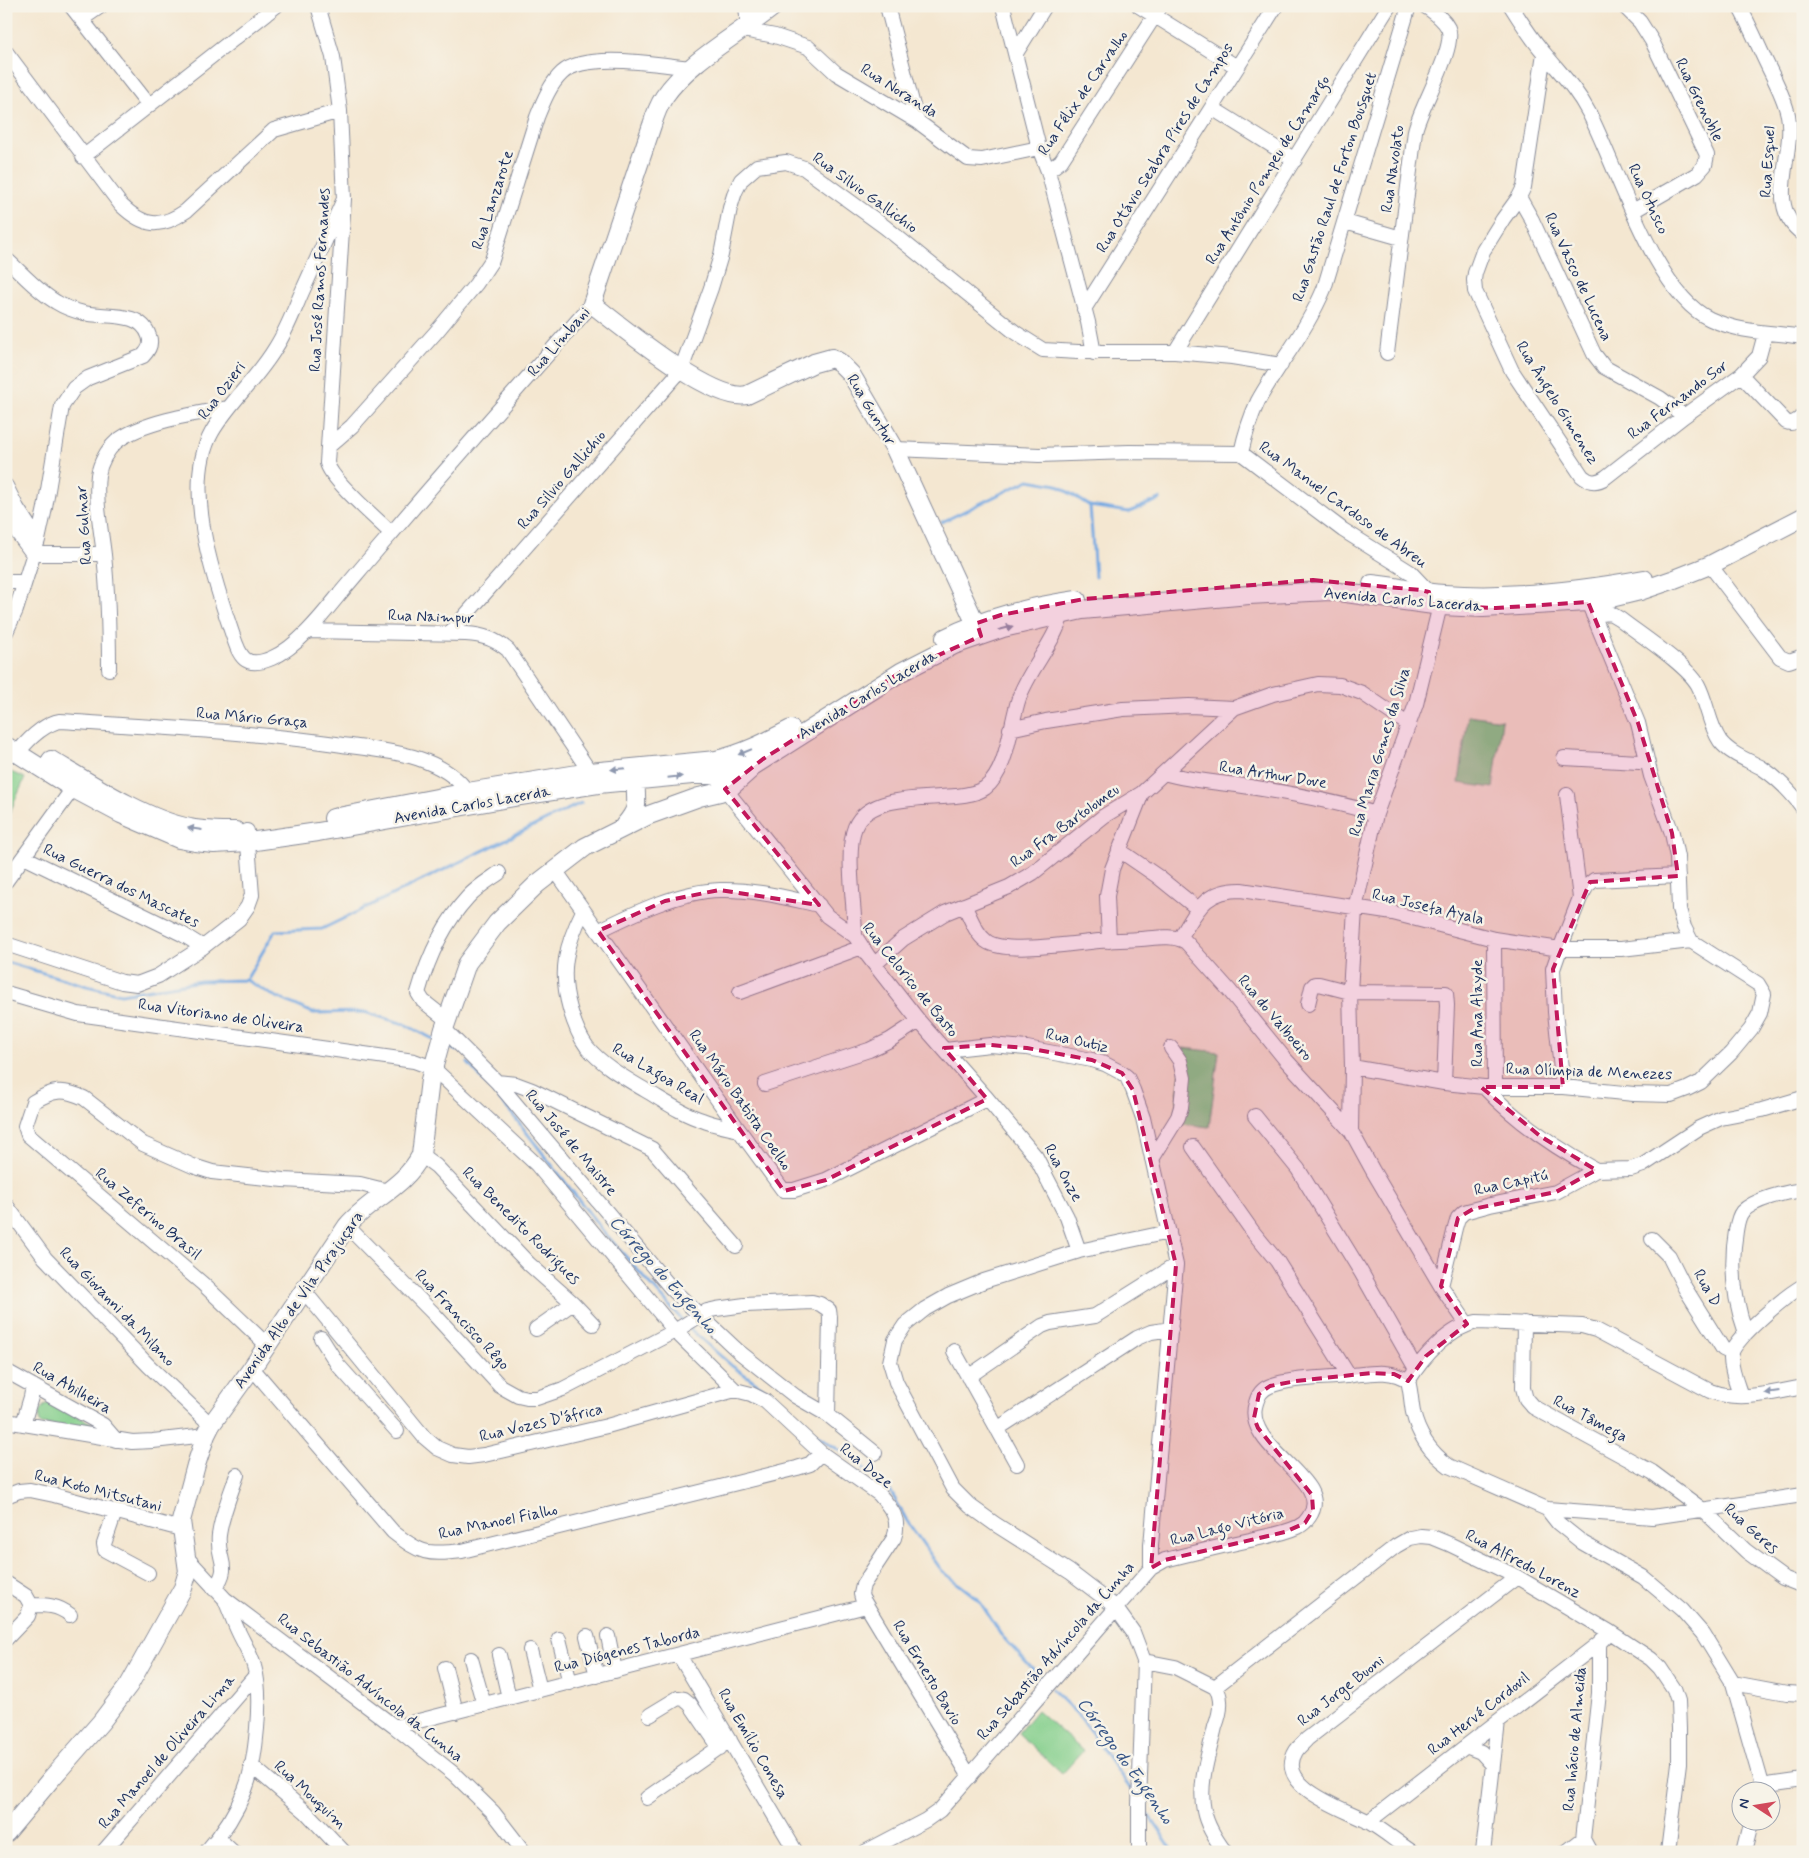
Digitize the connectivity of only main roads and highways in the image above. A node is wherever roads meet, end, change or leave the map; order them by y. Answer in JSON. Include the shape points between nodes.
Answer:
{"nodes":[{"id":1,"x":774,"y":6,"type":"edge"},
{"id":2,"x":592,"y":304,"type":"joint"},
{"id":3,"x":1803,"y":504,"type":"edge"},
{"id":4,"x":1803,"y":516,"type":"edge"},
{"id":5,"x":1589,"y":602,"type":"junction"},
{"id":6,"x":979,"y":629,"type":"junction"},
{"id":7,"x":6,"y":735,"type":"edge"},
{"id":8,"x":16,"y":748,"type":"edge"},
{"id":9,"x":646,"y":766,"type":"junction"},
{"id":10,"x":721,"y":771,"type":"junction"},
{"id":11,"x":591,"y":778,"type":"junction"},
{"id":12,"x":635,"y":787,"type":"junction"},
{"id":13,"x":652,"y":814,"type":"junction"},
{"id":14,"x":623,"y":827,"type":"junction"},
{"id":15,"x":6,"y":1833,"type":"edge"}],
"edges":[{"from":1,"to":2,"type":"main road","name":"Rua Limbani","via":[[692,68],[671,88],[658,107]]},
{"from":2,"to":6,"type":"main road","name":"Rua Guntur","via":[[681,370],[741,397],[814,363],[832,358],[839,362],[850,374],[895,449]]},
{"from":3,"to":5,"type":"main road","name":"Avenida Carlos Lacerda","via":[[1727,545]]},
{"from":4,"to":5,"type":"main road","name":"Avenida Carlos Lacerda","via":[[1710,565],[1640,591]]},
{"from":5,"to":6,"type":"main road","name":"Avenida Carlos Lacerda","via":[[1496,608],[1436,599],[1332,591],[1082,610],[1063,608],[1004,628]]},
{"from":6,"to":10,"type":"main road","name":"Avenida Carlos Lacerda","one_way":true,"via":[[930,645],[820,712],[749,750]]},
{"from":6,"to":10,"type":"main road","name":"Avenida Carlos Lacerda","via":[[901,672],[753,766]]},
{"from":7,"to":8,"type":"main road","name":"Avenida Carlos Lacerda"},
{"from":8,"to":11,"type":"main road","name":"Avenida Carlos Lacerda","via":[[77,783],[121,814],[178,839],[214,844],[247,836],[318,832],[471,798]]},
{"from":9,"to":10,"type":"main road","name":"Avenida Carlos Lacerda"},
{"from":9,"to":11,"type":"main road","name":"Avenida Carlos Lacerda","one_way":true},
{"from":9,"to":12,"type":"main road","via":[[639,773]]},
{"from":12,"to":10,"type":"main road","name":"Avenida Carlos Lacerda","one_way":true},
{"from":10,"to":13,"type":"main road","name":"Avenida Alto de Vila Pirajuçara","via":[[710,790],[699,797]]},
{"from":11,"to":12,"type":"main road","name":"Avenida Carlos Lacerda"},
{"from":12,"to":13,"type":"main road"},
{"from":12,"to":14,"type":"main road","via":[[636,805]]},
{"from":13,"to":14,"type":"main road","name":"Avenida Alto de Vila Pirajuçara"},
{"from":14,"to":15,"type":"main road","name":"Avenida Alto de Vila Pirajuçara","via":[[585,847],[537,884],[508,911],[475,951],[461,979],[434,1064],[421,1154],[409,1174],[365,1207],[347,1226],[209,1430],[185,1504],[181,1529],[188,1571],[183,1588],[129,1685]]}]}
